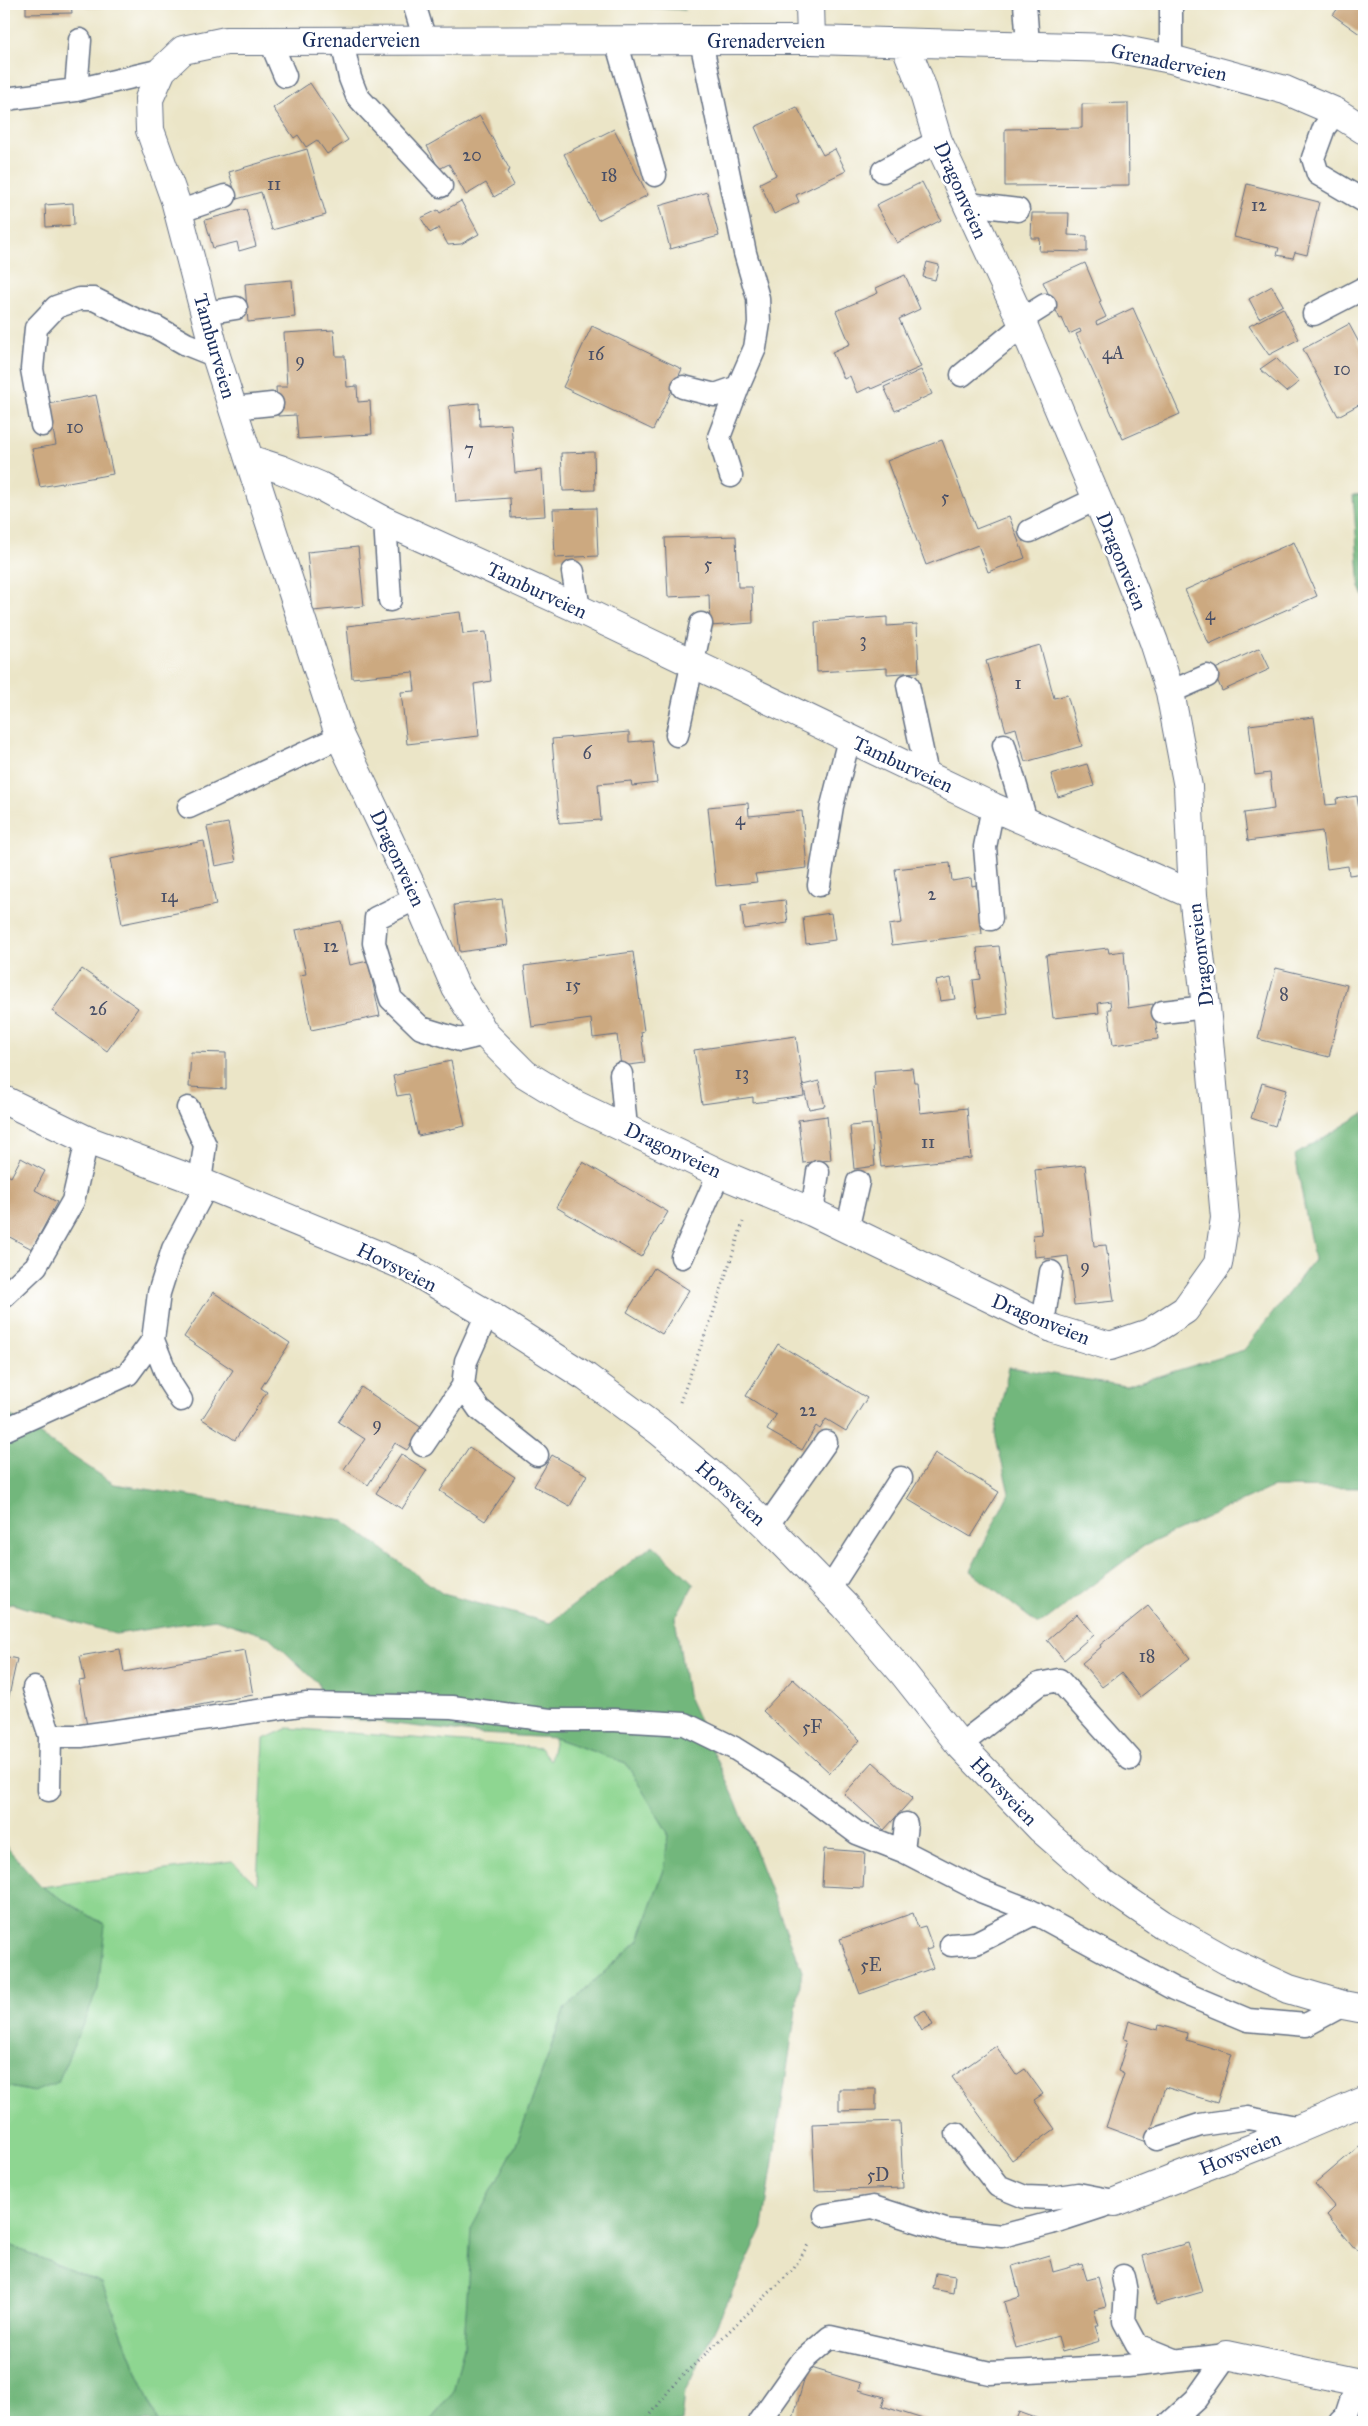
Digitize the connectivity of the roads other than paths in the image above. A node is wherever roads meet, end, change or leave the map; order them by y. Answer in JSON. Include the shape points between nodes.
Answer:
{"nodes":[{"id":1,"x":414,"y":4,"type":"edge"},
{"id":2,"x":810,"y":4,"type":"edge"},
{"id":3,"x":1026,"y":4,"type":"edge"},
{"id":4,"x":1171,"y":4,"type":"edge"},
{"id":5,"x":80,"y":40,"type":"dead end"},
{"id":6,"x":270,"y":40,"type":"junction"},
{"id":7,"x":425,"y":40,"type":"junction"},
{"id":8,"x":811,"y":40,"type":"junction"},
{"id":9,"x":342,"y":41,"type":"junction"},
{"id":10,"x":616,"y":41,"type":"junction"},
{"id":11,"x":702,"y":41,"type":"junction"},
{"id":12,"x":906,"y":44,"type":"junction"},
{"id":13,"x":1028,"y":44,"type":"junction"},
{"id":14,"x":1171,"y":59,"type":"junction"},
{"id":15,"x":162,"y":70,"type":"junction"},
{"id":16,"x":285,"y":76,"type":"dead end"},
{"id":17,"x":76,"y":90,"type":"junction"},
{"id":18,"x":4,"y":101,"type":"edge"},
{"id":19,"x":1336,"y":112,"type":"junction"},
{"id":20,"x":1364,"y":130,"type":"edge"},
{"id":21,"x":938,"y":141,"type":"junction"},
{"id":22,"x":883,"y":171,"type":"dead end"},
{"id":23,"x":655,"y":174,"type":"dead end"},
{"id":24,"x":441,"y":186,"type":"dead end"},
{"id":25,"x":225,"y":196,"type":"dead end"},
{"id":26,"x":1364,"y":201,"type":"edge"},
{"id":27,"x":968,"y":204,"type":"junction"},
{"id":28,"x":1018,"y":210,"type":"dead end"},
{"id":29,"x":178,"y":212,"type":"junction"},
{"id":30,"x":1364,"y":288,"type":"edge"},
{"id":31,"x":1045,"y":305,"type":"dead end"},
{"id":32,"x":236,"y":308,"type":"dead end"},
{"id":33,"x":205,"y":313,"type":"junction"},
{"id":34,"x":1314,"y":314,"type":"dead end"},
{"id":35,"x":1022,"y":322,"type":"junction"},
{"id":36,"x":216,"y":356,"type":"junction"},
{"id":37,"x":962,"y":375,"type":"dead end"},
{"id":38,"x":683,"y":386,"type":"dead end"},
{"id":39,"x":738,"y":387,"type":"junction"},
{"id":40,"x":272,"y":404,"type":"dead end"},
{"id":41,"x":233,"y":408,"type":"junction"},
{"id":42,"x":42,"y":426,"type":"dead end"},
{"id":43,"x":249,"y":459,"type":"junction"},
{"id":44,"x":731,"y":476,"type":"dead end"},
{"id":45,"x":1096,"y":499,"type":"junction"},
{"id":46,"x":385,"y":521,"type":"junction"},
{"id":47,"x":1030,"y":530,"type":"dead end"},
{"id":48,"x":573,"y":572,"type":"dead end"},
{"id":49,"x":390,"y":600,"type":"dead end"},
{"id":50,"x":579,"y":609,"type":"junction"},
{"id":51,"x":701,"y":624,"type":"dead end"},
{"id":52,"x":694,"y":666,"type":"junction"},
{"id":53,"x":1207,"y":676,"type":"dead end"},
{"id":54,"x":908,"y":685,"type":"dead end"},
{"id":55,"x":1170,"y":692,"type":"junction"},
{"id":56,"x":677,"y":736,"type":"dead end"},
{"id":57,"x":340,"y":737,"type":"junction"},
{"id":58,"x":849,"y":739,"type":"junction"},
{"id":59,"x":1004,"y":745,"type":"dead end"},
{"id":60,"x":927,"y":774,"type":"junction"},
{"id":61,"x":993,"y":807,"type":"junction"},
{"id":62,"x":189,"y":808,"type":"dead end"},
{"id":63,"x":1026,"y":821,"type":"junction"},
{"id":64,"x":819,"y":885,"type":"dead end"},
{"id":65,"x":1193,"y":895,"type":"junction"},
{"id":66,"x":417,"y":898,"type":"junction"},
{"id":67,"x":991,"y":919,"type":"dead end"},
{"id":68,"x":1206,"y":1006,"type":"junction"},
{"id":69,"x":1163,"y":1012,"type":"dead end"},
{"id":70,"x":485,"y":1034,"type":"junction"},
{"id":71,"x":621,"y":1074,"type":"dead end"},
{"id":72,"x":4,"y":1100,"type":"edge"},
{"id":73,"x":188,"y":1108,"type":"dead end"},
{"id":74,"x":626,"y":1128,"type":"junction"},
{"id":75,"x":87,"y":1140,"type":"junction"},
{"id":76,"x":818,"y":1172,"type":"dead end"},
{"id":77,"x":719,"y":1173,"type":"junction"},
{"id":78,"x":858,"y":1182,"type":"dead end"},
{"id":79,"x":203,"y":1184,"type":"junction"},
{"id":80,"x":812,"y":1212,"type":"junction"},
{"id":81,"x":847,"y":1230,"type":"junction"},
{"id":82,"x":682,"y":1258,"type":"dead end"},
{"id":83,"x":1051,"y":1272,"type":"dead end"},
{"id":84,"x":4,"y":1296,"type":"edge"},
{"id":85,"x":487,"y":1314,"type":"junction"},
{"id":86,"x":1043,"y":1323,"type":"junction"},
{"id":87,"x":152,"y":1340,"type":"junction"},
{"id":88,"x":462,"y":1386,"type":"junction"},
{"id":89,"x":181,"y":1400,"type":"dead end"},
{"id":90,"x":4,"y":1430,"type":"edge"},
{"id":91,"x":826,"y":1442,"type":"dead end"},
{"id":92,"x":423,"y":1445,"type":"dead end"},
{"id":93,"x":536,"y":1454,"type":"dead end"},
{"id":94,"x":901,"y":1478,"type":"dead end"},
{"id":95,"x":767,"y":1526,"type":"junction"},
{"id":96,"x":830,"y":1590,"type":"junction"},
{"id":97,"x":34,"y":1688,"type":"dead end"},
{"id":98,"x":50,"y":1736,"type":"junction"},
{"id":99,"x":960,"y":1745,"type":"junction"},
{"id":100,"x":1130,"y":1759,"type":"dead end"},
{"id":101,"x":49,"y":1790,"type":"dead end"},
{"id":102,"x":906,"y":1824,"type":"dead end"},
{"id":103,"x":903,"y":1851,"type":"junction"},
{"id":104,"x":1034,"y":1913,"type":"junction"},
{"id":105,"x":951,"y":1945,"type":"dead end"},
{"id":106,"x":1354,"y":2007,"type":"edge"},
{"id":107,"x":1364,"y":2101,"type":"edge"},
{"id":108,"x":1301,"y":2128,"type":"junction"},
{"id":109,"x":957,"y":2134,"type":"dead end"},
{"id":110,"x":1157,"y":2139,"type":"dead end"},
{"id":111,"x":1114,"y":2202,"type":"junction"},
{"id":112,"x":825,"y":2215,"type":"road end"},
{"id":113,"x":1123,"y":2276,"type":"dead end"},
{"id":114,"x":1227,"y":2355,"type":"junction"},
{"id":115,"x":1178,"y":2361,"type":"junction"},
{"id":116,"x":1361,"y":2383,"type":"edge"},
{"id":117,"x":759,"y":2422,"type":"edge"},
{"id":118,"x":1171,"y":2422,"type":"edge"},
{"id":119,"x":1341,"y":2422,"type":"edge"}],
"edges":[{"from":1,"to":7,"type":"lane"},
{"from":2,"to":8,"type":"street"},
{"from":3,"to":13,"type":"lane"},
{"from":4,"to":14,"type":"lane"},
{"from":5,"to":17,"type":"lane"},
{"from":6,"to":9,"type":"street","name":"Grenaderveien"},
{"from":6,"to":15,"type":"street","name":"Grenaderveien","via":[[226,41],[183,50]]},
{"from":6,"to":16,"type":"lane"},
{"from":7,"to":9,"type":"street","name":"Grenaderveien"},
{"from":7,"to":10,"type":"street","name":"Grenaderveien"},
{"from":8,"to":11,"type":"street","name":"Grenaderveien"},
{"from":8,"to":12,"type":"street","name":"Grenaderveien"},
{"from":9,"to":24,"type":"lane","via":[[357,96]]},
{"from":10,"to":11,"type":"street","name":"Grenaderveien"},
{"from":10,"to":23,"type":"lane"},
{"from":11,"to":39,"type":"lane","via":[[745,253],[758,298],[755,348]]},
{"from":12,"to":13,"type":"street","name":"Grenaderveien"},
{"from":12,"to":21,"type":"street","name":"Dragonveien"},
{"from":13,"to":14,"type":"street","name":"Grenaderveien","via":[[1114,48]]},
{"from":14,"to":19,"type":"street","name":"Grenaderveien","via":[[1285,90]]},
{"from":15,"to":17,"type":"lane"},
{"from":15,"to":29,"type":"street","name":"Tamburveien","via":[[149,99],[150,130]]},
{"from":17,"to":18,"type":"lane"},
{"from":19,"to":20,"type":"street","name":"Grenaderveien"},
{"from":19,"to":26,"type":"lane","via":[[1324,128],[1313,158],[1318,174]]},
{"from":21,"to":22,"type":"lane"},
{"from":21,"to":27,"type":"street","name":"Dragonveien"},
{"from":25,"to":29,"type":"lane"},
{"from":27,"to":28,"type":"lane"},
{"from":27,"to":35,"type":"street","name":"Dragonveien"},
{"from":29,"to":33,"type":"street","name":"Tamburveien"},
{"from":30,"to":34,"type":"lane"},
{"from":31,"to":35,"type":"lane"},
{"from":32,"to":33,"type":"lane"},
{"from":33,"to":36,"type":"street","name":"Tamburveien"},
{"from":35,"to":37,"type":"lane"},
{"from":35,"to":45,"type":"street","name":"Dragonveien"},
{"from":36,"to":41,"type":"street","name":"Tamburveien"},
{"from":36,"to":42,"type":"lane","via":[[94,299],[79,299],[56,307],[36,328],[32,369]]},
{"from":38,"to":39,"type":"lane","via":[[716,395]]},
{"from":39,"to":44,"type":"lane","via":[[719,437]]},
{"from":40,"to":41,"type":"lane"},
{"from":41,"to":43,"type":"street","name":"Tamburveien"},
{"from":43,"to":46,"type":"street","name":"Tamburveien","via":[[320,486]]},
{"from":43,"to":57,"type":"street","name":"Dragonveien"},
{"from":45,"to":47,"type":"lane"},
{"from":45,"to":55,"type":"street","name":"Dragonveien","via":[[1154,642]]},
{"from":46,"to":49,"type":"lane"},
{"from":46,"to":50,"type":"street","name":"Tamburveien"},
{"from":48,"to":50,"type":"lane"},
{"from":50,"to":52,"type":"street","name":"Tamburveien"},
{"from":51,"to":52,"type":"lane"},
{"from":52,"to":56,"type":"lane"},
{"from":52,"to":58,"type":"street","name":"Tamburveien"},
{"from":53,"to":55,"type":"lane"},
{"from":54,"to":60,"type":"lane"},
{"from":55,"to":65,"type":"street","name":"Dragonveien","via":[[1188,787]]},
{"from":57,"to":62,"type":"lane"},
{"from":57,"to":66,"type":"street","name":"Dragonveien"},
{"from":58,"to":60,"type":"street","name":"Tamburveien"},
{"from":58,"to":64,"type":"lane","via":[[832,806]]},
{"from":59,"to":63,"type":"lane"},
{"from":60,"to":61,"type":"street","name":"Tamburveien"},
{"from":61,"to":63,"type":"street","name":"Tamburveien"},
{"from":61,"to":67,"type":"lane","via":[[986,847]]},
{"from":63,"to":65,"type":"street","name":"Tamburveien"},
{"from":65,"to":68,"type":"street","name":"Dragonveien"},
{"from":66,"to":70,"type":"street","name":"Dragonveien","via":[[456,988]]},
{"from":66,"to":70,"type":"lane","via":[[376,918],[374,943],[391,998],[421,1028],[460,1040]]},
{"from":68,"to":69,"type":"lane"},
{"from":68,"to":86,"type":"street","name":"Dragonveien","via":[[1225,1218],[1218,1264],[1185,1310],[1149,1333],[1110,1346]]},
{"from":70,"to":74,"type":"street","name":"Dragonveien","via":[[525,1074],[576,1105]]},
{"from":71,"to":74,"type":"lane"},
{"from":72,"to":75,"type":"street","name":"Hovsveien"},
{"from":73,"to":79,"type":"lane","via":[[205,1145]]},
{"from":74,"to":77,"type":"street","name":"Dragonveien"},
{"from":75,"to":79,"type":"street","name":"Hovsveien"},
{"from":75,"to":84,"type":"lane","via":[[73,1201],[36,1266]]},
{"from":76,"to":80,"type":"lane"},
{"from":77,"to":80,"type":"street","name":"Dragonveien"},
{"from":77,"to":82,"type":"lane"},
{"from":78,"to":81,"type":"lane"},
{"from":79,"to":85,"type":"street","name":"Hovsveien","via":[[407,1267]]},
{"from":79,"to":87,"type":"lane","via":[[173,1249],[160,1293]]},
{"from":80,"to":81,"type":"street","name":"Dragonveien"},
{"from":81,"to":86,"type":"street","name":"Dragonveien"},
{"from":83,"to":86,"type":"lane"},
{"from":85,"to":88,"type":"lane","via":[[466,1361]]},
{"from":85,"to":95,"type":"street","name":"Hovsveien","via":[[586,1377],[666,1437]]},
{"from":87,"to":89,"type":"lane","via":[[170,1383]]},
{"from":87,"to":90,"type":"lane","via":[[128,1374]]},
{"from":88,"to":92,"type":"lane"},
{"from":88,"to":93,"type":"lane","via":[[478,1409]]},
{"from":91,"to":95,"type":"lane"},
{"from":94,"to":96,"type":"lane"},
{"from":95,"to":96,"type":"street","name":"Hovsveien"},
{"from":96,"to":99,"type":"street","name":"Hovsveien","via":[[903,1673]]},
{"from":97,"to":98,"type":"lane"},
{"from":98,"to":101,"type":"lane"},
{"from":98,"to":103,"type":"lane","via":[[81,1736],[307,1704],[452,1707],[550,1720],[685,1724],[734,1748],[790,1783],[857,1833]]},
{"from":99,"to":100,"type":"lane","via":[[1039,1684],[1059,1680]]},
{"from":99,"to":106,"type":"street","name":"Hovsveien","via":[[1041,1829],[1105,1885],[1162,1924],[1226,1960],[1289,1989]]},
{"from":102,"to":103,"type":"lane"},
{"from":103,"to":104,"type":"lane","via":[[981,1891]]},
{"from":104,"to":105,"type":"lane","via":[[976,1943]]},
{"from":104,"to":106,"type":"lane","via":[[1174,1988],[1248,2020],[1306,2025]]},
{"from":107,"to":108,"type":"street","name":"Hovsveien"},
{"from":108,"to":110,"type":"lane","via":[[1248,2118],[1200,2125]]},
{"from":108,"to":111,"type":"street","name":"Hovsveien"},
{"from":109,"to":111,"type":"lane","via":[[998,2186],[1025,2197],[1078,2194]]},
{"from":111,"to":112,"type":"lane","via":[[1002,2236],[945,2230],[873,2207]]},
{"from":113,"to":115,"type":"lane","via":[[1126,2292],[1124,2322],[1137,2345]]},
{"from":114,"to":115,"type":"lane"},
{"from":114,"to":116,"type":"street"},
{"from":114,"to":118,"type":"lane","via":[[1196,2399]]},
{"from":115,"to":117,"type":"lane","via":[[990,2373],[830,2337],[802,2361]]},
{"from":116,"to":119,"type":"lane"}]}
